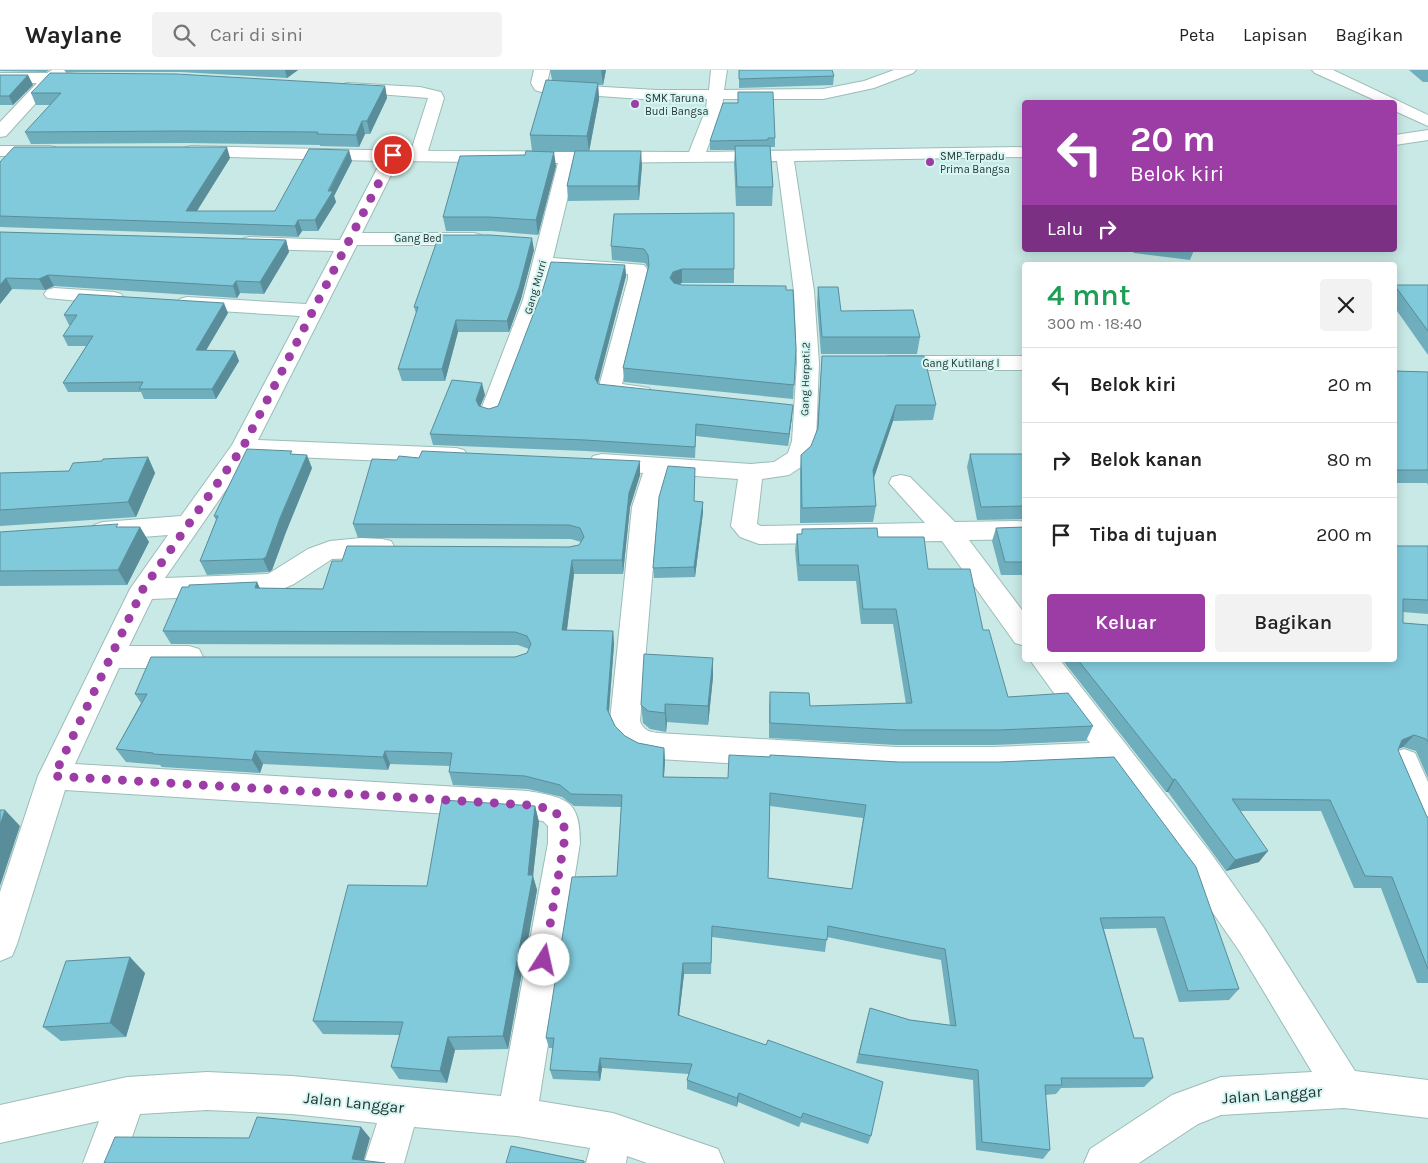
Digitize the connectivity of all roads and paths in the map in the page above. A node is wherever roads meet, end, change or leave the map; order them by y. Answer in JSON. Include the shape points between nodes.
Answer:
{"nodes":[{"id":1,"x":63,"y":70,"type":"edge"},
{"id":2,"x":542,"y":70,"type":"edge"},
{"id":3,"x":719,"y":70,"type":"edge"},
{"id":4,"x":860,"y":70,"type":"edge"},
{"id":5,"x":908,"y":70,"type":"edge"},
{"id":6,"x":1320,"y":70,"type":"edge"},
{"id":7,"x":0,"y":78,"type":"edge"},
{"id":8,"x":98,"y":78,"type":"edge"},
{"id":9,"x":49,"y":79,"type":"junction"},
{"id":10,"x":868,"y":85,"type":"junction"},
{"id":11,"x":336,"y":87,"type":"edge"},
{"id":12,"x":715,"y":96,"type":"junction"},
{"id":13,"x":1387,"y":100,"type":"edge"},
{"id":14,"x":1397,"y":106,"type":"edge"},
{"id":15,"x":1428,"y":121,"type":"edge"},
{"id":16,"x":0,"y":132,"type":"edge"},
{"id":17,"x":1428,"y":134,"type":"edge"},
{"id":18,"x":1397,"y":140,"type":"edge"},
{"id":19,"x":66,"y":150,"type":"edge"},
{"id":20,"x":176,"y":150,"type":"edge"},
{"id":21,"x":0,"y":151,"type":"edge"},
{"id":22,"x":1022,"y":152,"type":"edge"},
{"id":23,"x":393,"y":155,"type":"junction"},
{"id":24,"x":418,"y":155,"type":"junction"},
{"id":25,"x":696,"y":156,"type":"junction"},
{"id":26,"x":785,"y":156,"type":"junction"},
{"id":27,"x":568,"y":158,"type":"junction"},
{"id":28,"x":491,"y":239,"type":"edge"},
{"id":29,"x":230,"y":242,"type":"edge"},
{"id":30,"x":348,"y":243,"type":"junction"},
{"id":31,"x":543,"y":263,"type":"junction"},
{"id":32,"x":54,"y":294,"type":"dead end"},
{"id":33,"x":134,"y":300,"type":"edge"},
{"id":34,"x":164,"y":302,"type":"edge"},
{"id":35,"x":313,"y":312,"type":"junction"},
{"id":36,"x":867,"y":363,"type":"edge"},
{"id":37,"x":1022,"y":363,"type":"edge"},
{"id":38,"x":658,"y":395,"type":"edge"},
{"id":39,"x":491,"y":412,"type":"edge"},
{"id":40,"x":243,"y":447,"type":"junction"},
{"id":41,"x":478,"y":457,"type":"edge"},
{"id":42,"x":576,"y":461,"type":"edge"},
{"id":43,"x":657,"y":467,"type":"junction"},
{"id":44,"x":750,"y":472,"type":"junction"},
{"id":45,"x":901,"y":483,"type":"dead end"},
{"id":46,"x":189,"y":524,"type":"junction"},
{"id":47,"x":1022,"y":530,"type":"edge"},
{"id":48,"x":84,"y":532,"type":"edge"},
{"id":49,"x":950,"y":532,"type":"junction"},
{"id":50,"x":408,"y":548,"type":"edge"},
{"id":51,"x":143,"y":589,"type":"junction"},
{"id":52,"x":1022,"y":628,"type":"edge"},
{"id":53,"x":110,"y":657,"type":"junction"},
{"id":54,"x":209,"y":657,"type":"edge"},
{"id":55,"x":1046,"y":662,"type":"edge"},
{"id":56,"x":1116,"y":756,"type":"junction"},
{"id":57,"x":1404,"y":762,"type":"edge"},
{"id":58,"x":54,"y":776,"type":"junction"},
{"id":59,"x":1428,"y":818,"type":"edge"},
{"id":60,"x":0,"y":944,"type":"edge"},
{"id":61,"x":1344,"y":1089,"type":"junction"},
{"id":62,"x":127,"y":1096,"type":"junction"},
{"id":63,"x":1428,"y":1099,"type":"edge"},
{"id":64,"x":401,"y":1107,"type":"junction"},
{"id":65,"x":517,"y":1116,"type":"junction"},
{"id":66,"x":0,"y":1124,"type":"edge"},
{"id":67,"x":610,"y":1148,"type":"edge"},
{"id":68,"x":102,"y":1163,"type":"edge"},
{"id":69,"x":384,"y":1163,"type":"edge"},
{"id":70,"x":704,"y":1163,"type":"edge"},
{"id":71,"x":1104,"y":1163,"type":"edge"}],
"edges":[{"from":1,"to":9,"type":"street"},
{"from":2,"to":12,"type":"street","via":[[541,87],[552,89]]},
{"from":3,"to":12,"type":"street"},
{"from":4,"to":10,"type":"street"},
{"from":5,"to":10,"type":"street"},
{"from":6,"to":13,"type":"street"},
{"from":7,"to":9,"type":"street"},
{"from":8,"to":9,"type":"street"},
{"from":9,"to":16,"type":"street"},
{"from":10,"to":12,"type":"street","via":[[823,94]]},
{"from":11,"to":24,"type":"street","via":[[435,95]]},
{"from":12,"to":25,"type":"street","via":[[714,109]]},
{"from":14,"to":15,"type":"street"},
{"from":17,"to":18,"type":"street"},
{"from":19,"to":21,"type":"street"},
{"from":20,"to":23,"type":"street"},
{"from":22,"to":26,"type":"street"},
{"from":23,"to":24,"type":"street"},
{"from":23,"to":30,"type":"street"},
{"from":24,"to":27,"type":"street"},
{"from":25,"to":26,"type":"street"},
{"from":25,"to":27,"type":"street"},
{"from":26,"to":44,"type":"street","name":"Gang Herpati.2","via":[[794,291],[818,363],[795,408],[804,441],[798,457],[780,469]]},
{"from":27,"to":31,"type":"street","name":"Gang Murri","via":[[536,242]]},
{"from":28,"to":30,"type":"street","name":"Gang Bed"},
{"from":29,"to":30,"type":"street","name":"Gang Bed"},
{"from":30,"to":35,"type":"street"},
{"from":31,"to":38,"type":"street","via":[[637,269],[638,279],[610,390]]},
{"from":31,"to":39,"type":"street","name":"Gang Murri","via":[[533,300]]},
{"from":32,"to":33,"type":"street"},
{"from":34,"to":35,"type":"street"},
{"from":35,"to":40,"type":"street"},
{"from":36,"to":37,"type":"street","name":"Gang Kutilang I"},
{"from":40,"to":41,"type":"street"},
{"from":40,"to":46,"type":"street"},
{"from":42,"to":43,"type":"street","name":"Gang Herpati.2"},
{"from":43,"to":44,"type":"street","name":"Gang Herpati.2"},
{"from":43,"to":56,"type":"street","via":[[646,507],[625,721],[630,736],[658,746],[896,760]]},
{"from":44,"to":49,"type":"street","via":[[744,526],[759,535]]},
{"from":45,"to":49,"type":"street"},
{"from":46,"to":48,"type":"street"},
{"from":46,"to":51,"type":"street"},
{"from":47,"to":49,"type":"street"},
{"from":49,"to":52,"type":"street"},
{"from":50,"to":51,"type":"street","via":[[329,551],[271,584]]},
{"from":51,"to":53,"type":"street"},
{"from":53,"to":54,"type":"street"},
{"from":53,"to":58,"type":"street"},
{"from":55,"to":56,"type":"street"},
{"from":56,"to":61,"type":"street","via":[[1246,932]]},
{"from":57,"to":59,"type":"street"},
{"from":58,"to":60,"type":"street"},
{"from":58,"to":65,"type":"street","via":[[552,809],[564,821],[564,843]]},
{"from":61,"to":63,"type":"street","name":"Jalan Langgar"},
{"from":61,"to":71,"type":"street","name":"Jalan Langgar","via":[[1221,1096],[1186,1109]]},
{"from":62,"to":64,"type":"street","name":"Jalan Langgar","via":[[216,1092],[292,1095]]},
{"from":62,"to":66,"type":"street","name":"Jalan Langgar"},
{"from":62,"to":68,"type":"street"},
{"from":64,"to":65,"type":"street","name":"Jalan Langgar"},
{"from":64,"to":69,"type":"street"},
{"from":65,"to":67,"type":"street","name":"Jalan Langgar"},
{"from":67,"to":70,"type":"street","name":"Jalan Langgar"}]}
